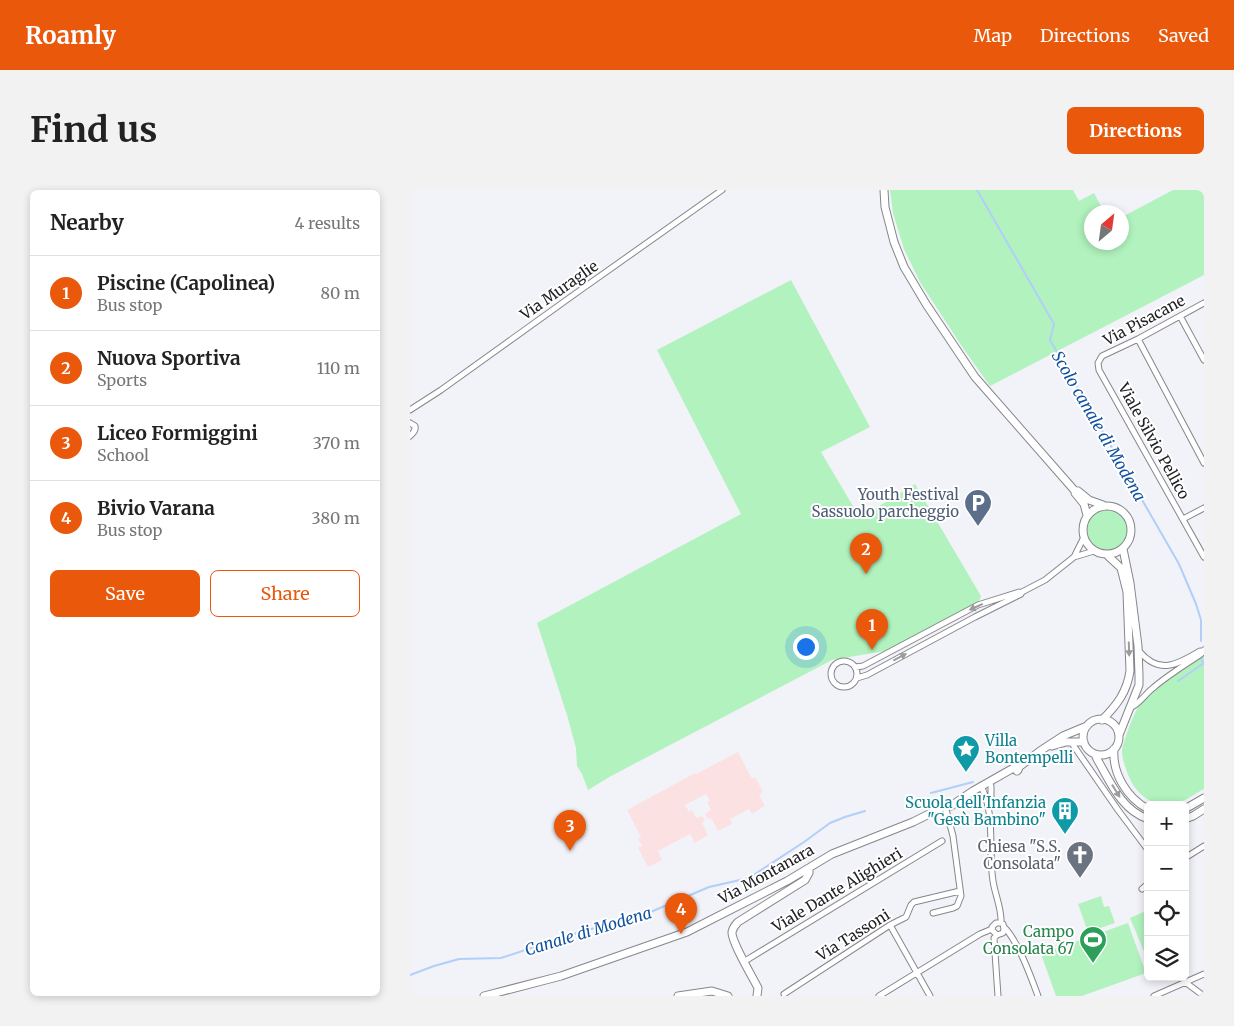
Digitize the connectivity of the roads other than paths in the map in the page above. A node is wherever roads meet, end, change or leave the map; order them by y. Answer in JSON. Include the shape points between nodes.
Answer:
{"nodes":[{"id":1,"x":722,"y":190,"type":"edge"},
{"id":2,"x":884,"y":190,"type":"edge"},
{"id":3,"x":1204,"y":302,"type":"edge"},
{"id":4,"x":1180,"y":316,"type":"junction"},
{"id":5,"x":1138,"y":339,"type":"junction"},
{"id":6,"x":1204,"y":360,"type":"edge"},
{"id":7,"x":1098,"y":363,"type":"joint"},
{"id":8,"x":410,"y":410,"type":"edge"},
{"id":9,"x":410,"y":423,"type":"edge"},
{"id":10,"x":410,"y":436,"type":"edge"},
{"id":11,"x":1204,"y":462,"type":"edge"},
{"id":12,"x":1075,"y":491,"type":"junction"},
{"id":13,"x":1104,"y":506,"type":"junction"},
{"id":14,"x":1204,"y":508,"type":"edge"},
{"id":15,"x":1087,"y":515,"type":"junction"},
{"id":16,"x":1183,"y":519,"type":"junction"},
{"id":17,"x":1084,"y":537,"type":"junction"},
{"id":18,"x":1123,"y":549,"type":"junction"},
{"id":19,"x":1094,"y":550,"type":"junction"},
{"id":20,"x":1107,"y":554,"type":"junction"},
{"id":21,"x":1074,"y":557,"type":"junction"},
{"id":22,"x":1204,"y":557,"type":"edge"},
{"id":23,"x":1022,"y":592,"type":"junction"},
{"id":24,"x":1138,"y":651,"type":"junction"},
{"id":25,"x":1203,"y":651,"type":"edge"},
{"id":26,"x":855,"y":667,"type":"junction"},
{"id":27,"x":857,"y":678,"type":"junction"},
{"id":28,"x":1129,"y":708,"type":"junction"},
{"id":29,"x":1102,"y":720,"type":"junction"},
{"id":30,"x":1087,"y":726,"type":"junction"},
{"id":31,"x":1119,"y":735,"type":"junction"},
{"id":32,"x":1071,"y":742,"type":"junction"},
{"id":33,"x":1084,"y":742,"type":"junction"},
{"id":34,"x":1046,"y":747,"type":"junction"},
{"id":35,"x":1114,"y":749,"type":"junction"},
{"id":36,"x":1095,"y":754,"type":"junction"},
{"id":37,"x":1019,"y":767,"type":"junction"},
{"id":38,"x":991,"y":786,"type":"junction"},
{"id":39,"x":982,"y":788,"type":"junction"},
{"id":40,"x":1204,"y":798,"type":"edge"},
{"id":41,"x":945,"y":806,"type":"junction"},
{"id":42,"x":989,"y":807,"type":"junction"},
{"id":43,"x":1144,"y":807,"type":"edge"},
{"id":44,"x":1189,"y":807,"type":"edge"},
{"id":45,"x":1204,"y":809,"type":"edge"},
{"id":46,"x":1144,"y":817,"type":"edge"},
{"id":47,"x":1189,"y":818,"type":"edge"},
{"id":48,"x":942,"y":841,"type":"dead end"},
{"id":49,"x":1145,"y":846,"type":"edge"},
{"id":50,"x":1204,"y":847,"type":"edge"},
{"id":51,"x":1189,"y":856,"type":"edge"},
{"id":52,"x":809,"y":868,"type":"junction"},
{"id":53,"x":960,"y":891,"type":"junction"},
{"id":54,"x":933,"y":913,"type":"dead end"},
{"id":55,"x":890,"y":925,"type":"junction"},
{"id":56,"x":1002,"y":925,"type":"junction"},
{"id":57,"x":992,"y":929,"type":"junction"},
{"id":58,"x":997,"y":935,"type":"junction"},
{"id":59,"x":744,"y":961,"type":"junction"},
{"id":60,"x":916,"y":972,"type":"junction"},
{"id":61,"x":1204,"y":974,"type":"edge"},
{"id":62,"x":1185,"y":982,"type":"junction"},
{"id":63,"x":888,"y":990,"type":"junction"},
{"id":64,"x":784,"y":994,"type":"dead end"},
{"id":65,"x":1163,"y":994,"type":"edge"},
{"id":66,"x":484,"y":996,"type":"edge"},
{"id":67,"x":678,"y":996,"type":"edge"},
{"id":68,"x":728,"y":996,"type":"edge"},
{"id":69,"x":757,"y":996,"type":"edge"},
{"id":70,"x":879,"y":996,"type":"edge"},
{"id":71,"x":891,"y":996,"type":"edge"},
{"id":72,"x":930,"y":996,"type":"edge"},
{"id":73,"x":998,"y":996,"type":"edge"},
{"id":74,"x":1038,"y":996,"type":"edge"},
{"id":75,"x":1154,"y":996,"type":"edge"},
{"id":76,"x":1204,"y":996,"type":"edge"}],
"edges":[{"from":1,"to":8,"type":"street","name":"Via Muraglie"},
{"from":2,"to":12,"type":"main road","via":[[894,242],[904,267],[926,304],[975,377]]},
{"from":3,"to":4,"type":"street","name":"Via Pisacane"},
{"from":4,"to":5,"type":"street","name":"Via Pisacane"},
{"from":4,"to":6,"type":"street"},
{"from":5,"to":7,"type":"street","name":"Via Pisacane","via":[[1102,356]]},
{"from":5,"to":11,"type":"street"},
{"from":7,"to":16,"type":"street","name":"Viale Silvio Pellico"},
{"from":9,"to":10,"type":"street","via":[[416,429]]},
{"from":12,"to":13,"type":"main road"},
{"from":12,"to":15,"type":"main road"},
{"from":13,"to":15,"type":"main road"},
{"from":13,"to":18,"type":"main road","via":[[1119,508],[1130,520],[1131,536]]},
{"from":14,"to":16,"type":"street"},
{"from":15,"to":17,"type":"main road","via":[[1082,529]]},
{"from":16,"to":22,"type":"street","name":"Viale Silvio Pellico"},
{"from":17,"to":19,"type":"main road"},
{"from":17,"to":21,"type":"street"},
{"from":18,"to":20,"type":"main road"},
{"from":18,"to":24,"type":"main road"},
{"from":19,"to":20,"type":"main road"},
{"from":19,"to":21,"type":"street"},
{"from":20,"to":29,"type":"main road","one_way":true,"via":[[1121,568],[1128,592],[1130,671],[1123,695]]},
{"from":21,"to":23,"type":"street","via":[[1045,580]]},
{"from":23,"to":26,"type":"street","one_way":true,"via":[[978,605],[863,666]]},
{"from":27,"to":23,"type":"street","one_way":true},
{"from":24,"to":25,"type":"street","via":[[1151,662],[1165,666],[1182,662]]},
{"from":24,"to":28,"type":"main road","via":[[1139,685]]},
{"from":25,"to":28,"type":"street"},
{"from":26,"to":27,"type":"street"},
{"from":26,"to":27,"type":"street","via":[[846,662],[839,663],[832,677],[837,685],[844,687],[853,684]]},
{"from":28,"to":31,"type":"main road"},
{"from":29,"to":30,"type":"main road"},
{"from":29,"to":31,"type":"main road","via":[[1113,724]]},
{"from":30,"to":33,"type":"main road"},
{"from":30,"to":34,"type":"main road","name":"Via Montanara"},
{"from":31,"to":35,"type":"main road"},
{"from":32,"to":33,"type":"main road","name":"Via Montanara"},
{"from":32,"to":34,"type":"main road","name":"Via Montanara"},
{"from":32,"to":49,"type":"street"},
{"from":33,"to":36,"type":"main road"},
{"from":34,"to":37,"type":"main road","name":"Via Montanara"},
{"from":35,"to":36,"type":"main road","via":[[1106,755]]},
{"from":35,"to":43,"type":"main road","via":[[1121,781],[1128,793]]},
{"from":36,"to":46,"type":"main road","one_way":true,"via":[[1119,798]]},
{"from":37,"to":38,"type":"main road","name":"Via Montanara"},
{"from":37,"to":39,"type":"main road","name":"Via Montanara"},
{"from":38,"to":39,"type":"main road","name":"Via Montanara"},
{"from":38,"to":42,"type":"street"},
{"from":39,"to":41,"type":"main road","name":"Via Montanara","via":[[952,809]]},
{"from":39,"to":42,"type":"street"},
{"from":40,"to":44,"type":"main road"},
{"from":41,"to":52,"type":"main road","name":"Via Montanara","via":[[837,852]]},
{"from":41,"to":53,"type":"street","via":[[953,836]]},
{"from":42,"to":56,"type":"street","via":[[993,880]]},
{"from":45,"to":47,"type":"main road"},
{"from":48,"to":59,"type":"street","name":"Viale Dante Alighieri"},
{"from":50,"to":51,"type":"street"},
{"from":52,"to":59,"type":"main road","via":[[805,880],[734,926],[733,941]]},
{"from":52,"to":66,"type":"main road","name":"Via Montanara","via":[[687,932],[561,976]]},
{"from":53,"to":54,"type":"street","via":[[957,906]]},
{"from":53,"to":55,"type":"street","name":"Via Tassoni","via":[[914,902],[906,917]]},
{"from":55,"to":60,"type":"street"},
{"from":55,"to":64,"type":"street","name":"Via Tassoni"},
{"from":56,"to":57,"type":"street","via":[[995,924]]},
{"from":56,"to":58,"type":"street","via":[[1003,933]]},
{"from":56,"to":74,"type":"street","via":[[1011,934]]},
{"from":57,"to":58,"type":"street"},
{"from":57,"to":60,"type":"street"},
{"from":58,"to":73,"type":"street","via":[[994,938]]},
{"from":59,"to":69,"type":"main road","via":[[758,988]]},
{"from":60,"to":63,"type":"street"},
{"from":60,"to":72,"type":"street"},
{"from":61,"to":62,"type":"street"},
{"from":62,"to":65,"type":"street"},
{"from":62,"to":76,"type":"street"},
{"from":63,"to":70,"type":"street"},
{"from":63,"to":71,"type":"street"},
{"from":65,"to":75,"type":"street"},
{"from":67,"to":68,"type":"main road","via":[[712,991]]}]}
